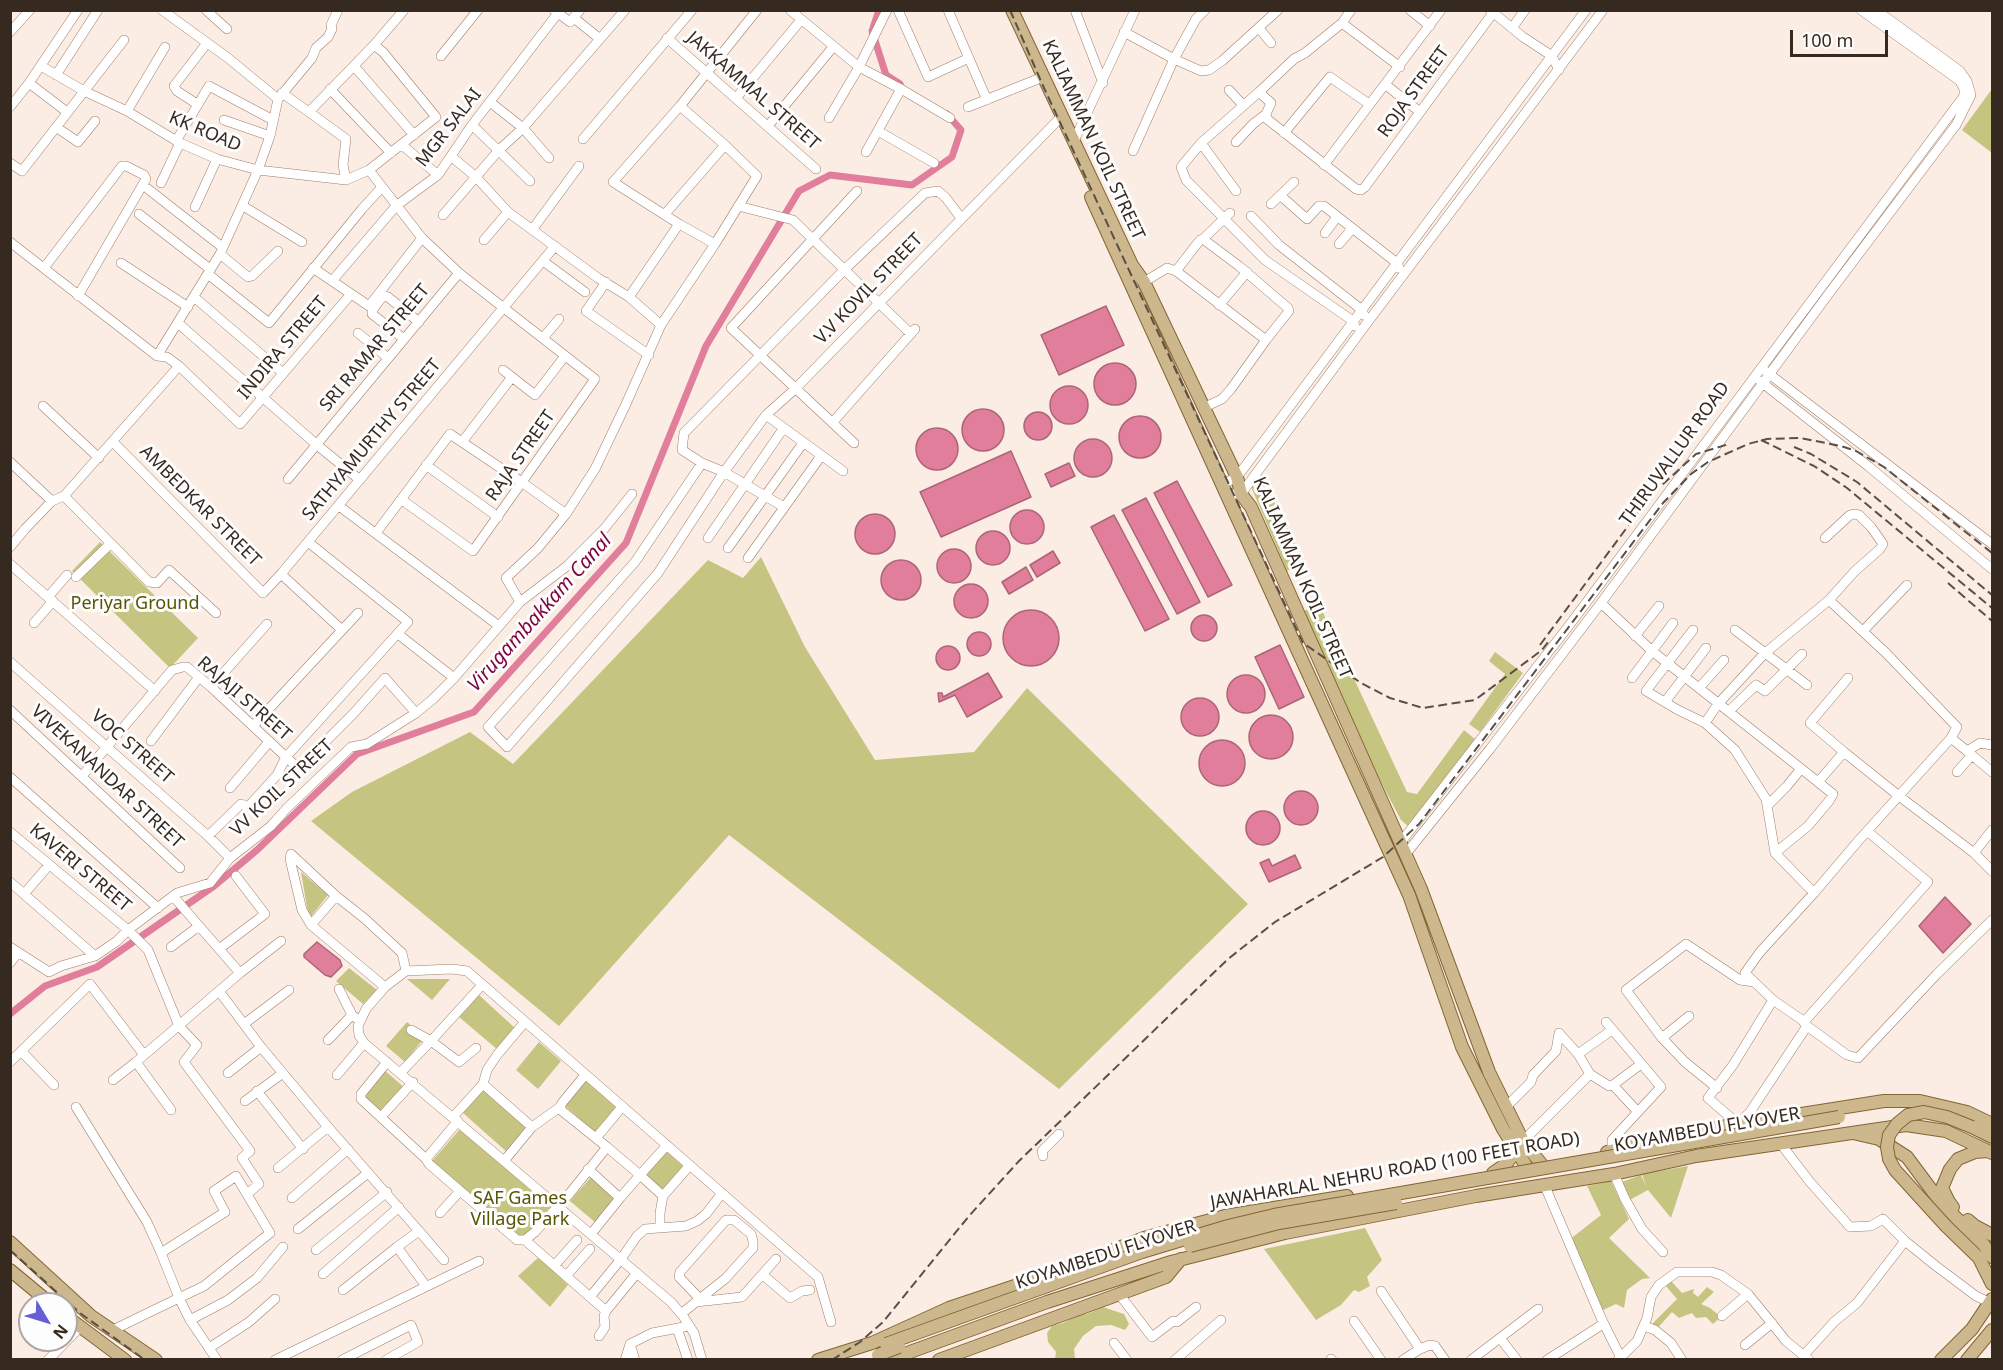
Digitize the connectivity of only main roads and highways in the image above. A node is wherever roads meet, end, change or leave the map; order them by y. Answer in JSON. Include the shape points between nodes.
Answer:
{"nodes":[{"id":1,"x":1005,"y":10,"type":"edge"},
{"id":2,"x":1012,"y":10,"type":"edge"},
{"id":3,"x":1059,"y":119,"type":"junction"},
{"id":4,"x":1854,"y":1106,"type":"junction"},
{"id":5,"x":1837,"y":1121,"type":"junction"},
{"id":6,"x":1992,"y":1124,"type":"edge"},
{"id":7,"x":1852,"y":1131,"type":"junction"},
{"id":8,"x":1992,"y":1137,"type":"edge"},
{"id":9,"x":1651,"y":1140,"type":"junction"},
{"id":10,"x":1519,"y":1144,"type":"junction"},
{"id":11,"x":1985,"y":1152,"type":"edge"},
{"id":12,"x":1543,"y":1166,"type":"junction"},
{"id":13,"x":1653,"y":1166,"type":"junction"},
{"id":14,"x":1528,"y":1168,"type":"junction"},
{"id":15,"x":1493,"y":1173,"type":"junction"},
{"id":16,"x":1320,"y":1201,"type":"junction"},
{"id":17,"x":1323,"y":1226,"type":"junction"},
{"id":18,"x":1992,"y":1235,"type":"edge"},
{"id":19,"x":1144,"y":1238,"type":"junction"},
{"id":20,"x":12,"y":1245,"type":"edge"},
{"id":21,"x":1992,"y":1257,"type":"edge"},
{"id":22,"x":1181,"y":1259,"type":"junction"},
{"id":23,"x":1155,"y":1267,"type":"junction"},
{"id":24,"x":10,"y":1270,"type":"edge"},
{"id":25,"x":1041,"y":1276,"type":"junction"},
{"id":26,"x":1990,"y":1281,"type":"edge"},
{"id":27,"x":37,"y":1292,"type":"edge"},
{"id":28,"x":1051,"y":1301,"type":"junction"},
{"id":29,"x":1992,"y":1305,"type":"edge"},
{"id":30,"x":78,"y":1325,"type":"edge"},
{"id":31,"x":1992,"y":1330,"type":"edge"},
{"id":32,"x":1992,"y":1344,"type":"edge"},
{"id":33,"x":877,"y":1354,"type":"edge"},
{"id":34,"x":125,"y":1359,"type":"edge"},
{"id":35,"x":156,"y":1359,"type":"edge"},
{"id":36,"x":818,"y":1359,"type":"edge"},
{"id":37,"x":939,"y":1359,"type":"edge"},
{"id":38,"x":1941,"y":1359,"type":"edge"},
{"id":39,"x":1953,"y":1359,"type":"edge"},
{"id":40,"x":1967,"y":1359,"type":"edge"},
{"id":41,"x":1974,"y":1359,"type":"edge"}],
"edges":[{"from":1,"to":3,"type":"main road","name":"KALIAMMAN KOIL STREET"},
{"from":2,"to":3,"type":"main road","name":"KALIAMMAN KOIL STREET"},
{"from":3,"to":10,"type":"main road","name":"KALIAMMAN KOIL STREET","via":[[1144,282],[1237,477],[1241,495],[1251,507],[1421,889]]},
{"from":3,"to":10,"type":"main road","name":"KALIAMMAN KOIL STREET","via":[[1409,895],[1462,1047],[1503,1129]]},
{"from":4,"to":5,"type":"main road","name":"KOYAMBEDU FLYOVER"},
{"from":4,"to":6,"type":"main road","name":"JAWAHARLAL NEHRU ROAD (100 FEET ROAD)","via":[[1920,1101],[1967,1112]]},
{"from":4,"to":9,"type":"main road","name":"JAWAHARLAL NEHRU ROAD (100 FEET ROAD)"},
{"from":5,"to":7,"type":"main road","name":"KOYAMBEDU FLYOVER"},
{"from":5,"to":33,"type":"main road","name":"KOYAMBEDU FLYOVER","bridge":true,"via":[[1280,1223],[1145,1259]]},
{"from":5,"to":33,"type":"main road","name":"KOYAMBEDU FLYOVER","bridge":true,"via":[[1274,1215],[1228,1226],[1131,1255],[879,1346]]},
{"from":7,"to":11,"type":"main road","name":"JAWAHARLAL NEHRU ROAD (100 FEET ROAD)","via":[[1906,1125],[1946,1131]]},
{"from":7,"to":13,"type":"main road","name":"JAWAHARLAL NEHRU ROAD (100 FEET ROAD)"},
{"from":7,"to":21,"type":"main road","name":"KOYAMBEDU FLYOVER","via":[[1879,1139],[1907,1157],[1942,1204]]},
{"from":8,"to":26,"type":"main road","bridge":true,"via":[[1972,1126],[1924,1112],[1908,1115],[1897,1124],[1888,1135],[1887,1148],[1895,1170],[1979,1258]]},
{"from":9,"to":12,"type":"main road","name":"JAWAHARLAL NEHRU ROAD (100 FEET ROAD)"},
{"from":9,"to":13,"type":"main road"},
{"from":10,"to":12,"type":"main road","name":"KALIAMMAN KOIL STREET"},
{"from":10,"to":14,"type":"main road"},
{"from":10,"to":15,"type":"main road","via":[[1506,1164]]},
{"from":11,"to":18,"type":"main road","via":[[1958,1159],[1942,1188],[1958,1211]]},
{"from":12,"to":14,"type":"main road","name":"JAWAHARLAL NEHRU ROAD (100 FEET ROAD)"},
{"from":13,"to":17,"type":"main road","name":"JAWAHARLAL NEHRU ROAD (100 FEET ROAD)"},
{"from":14,"to":15,"type":"main road","name":"JAWAHARLAL NEHRU ROAD (100 FEET ROAD)"},
{"from":15,"to":16,"type":"main road","name":"JAWAHARLAL NEHRU ROAD (100 FEET ROAD)"},
{"from":16,"to":17,"type":"main road"},
{"from":16,"to":19,"type":"main road","name":"JAWAHARLAL NEHRU ROAD (100 FEET ROAD)","via":[[1225,1216]]},
{"from":17,"to":22,"type":"main road","name":"JAWAHARLAL NEHRU ROAD (100 FEET ROAD)"},
{"from":19,"to":23,"type":"main road"},
{"from":19,"to":25,"type":"main road","name":"JAWAHARLAL NEHRU ROAD (100 FEET ROAD)"},
{"from":20,"to":35,"type":"main road","via":[[91,1316]]},
{"from":22,"to":23,"type":"main road","name":"JAWAHARLAL NEHRU ROAD (100 FEET ROAD)"},
{"from":22,"to":37,"type":"main road","via":[[1166,1277]]},
{"from":23,"to":28,"type":"main road","name":"JAWAHARLAL NEHRU ROAD (100 FEET ROAD)"},
{"from":24,"to":27,"type":"main road"},
{"from":25,"to":28,"type":"main road"},
{"from":25,"to":33,"type":"main road","name":"JAWAHARLAL NEHRU ROAD (100 FEET ROAD)","via":[[949,1308]]},
{"from":28,"to":33,"type":"main road","name":"JAWAHARLAL NEHRU ROAD (100 FEET ROAD)"},
{"from":29,"to":38,"type":"main road"},
{"from":29,"to":39,"type":"main road","via":[[1978,1334]]},
{"from":30,"to":34,"type":"main road"},
{"from":31,"to":40,"type":"main road"},
{"from":32,"to":41,"type":"main road"},
{"from":33,"to":36,"type":"main road","name":"JAWAHARLAL NEHRU ROAD (100 FEET ROAD)"}]}
